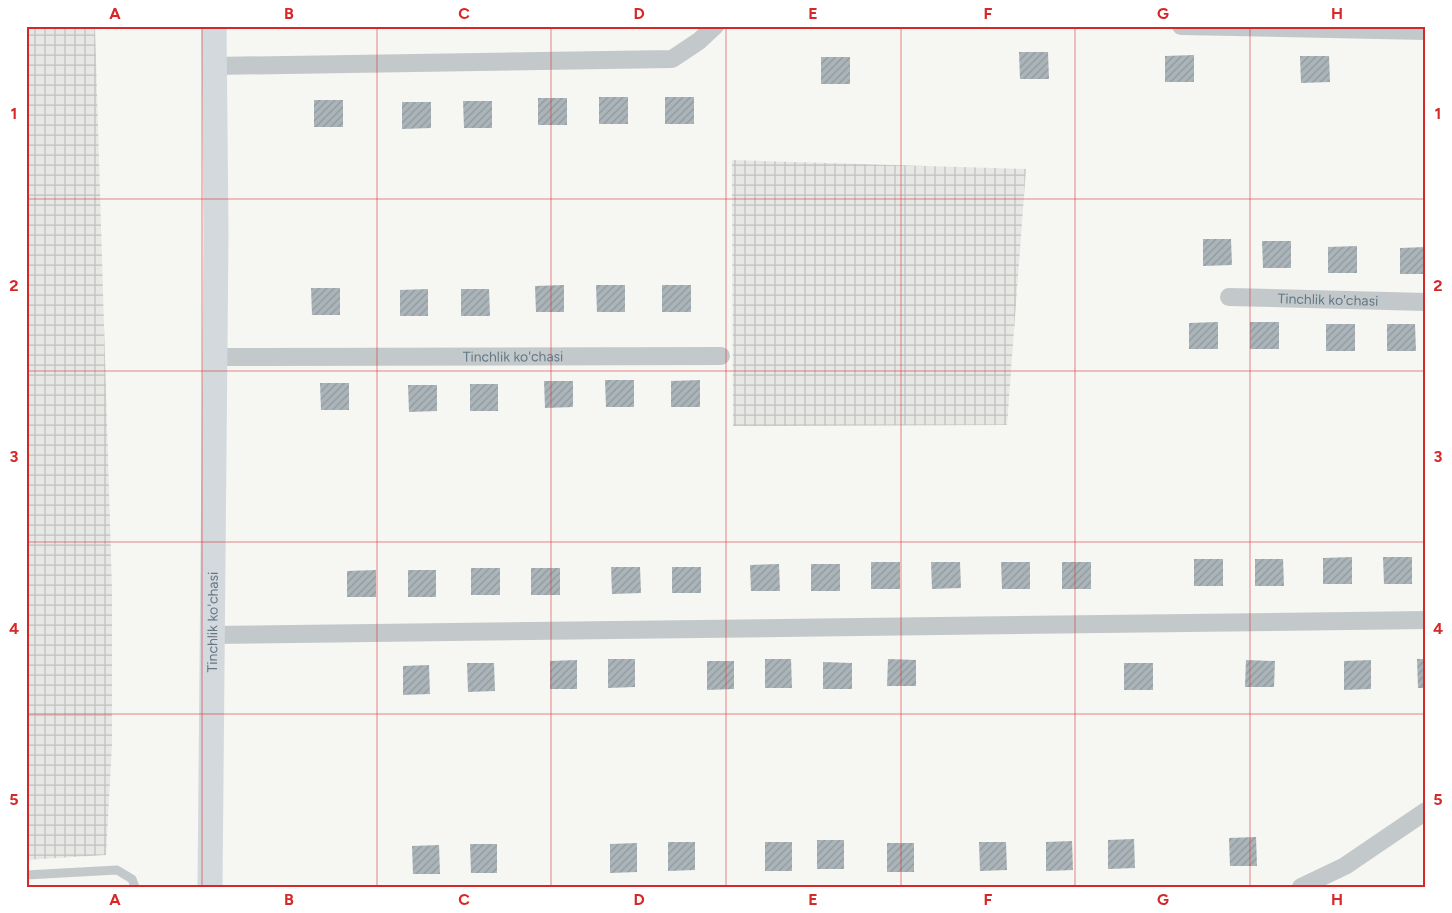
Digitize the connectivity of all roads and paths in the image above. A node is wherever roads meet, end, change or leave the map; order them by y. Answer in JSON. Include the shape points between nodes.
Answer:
{"nodes":[{"id":1,"x":214,"y":26,"type":"edge"},
{"id":2,"x":715,"y":26,"type":"edge"},
{"id":3,"x":1181,"y":26,"type":"edge"},
{"id":4,"x":1426,"y":31,"type":"edge"},
{"id":5,"x":215,"y":66,"type":"junction"},
{"id":6,"x":1229,"y":298,"type":"dead end"},
{"id":7,"x":1426,"y":302,"type":"edge"},
{"id":8,"x":721,"y":356,"type":"dead end"},
{"id":9,"x":215,"y":357,"type":"junction"},
{"id":10,"x":1426,"y":620,"type":"edge"},
{"id":11,"x":212,"y":635,"type":"junction"},
{"id":12,"x":1426,"y":811,"type":"edge"},
{"id":13,"x":26,"y":875,"type":"edge"},
{"id":14,"x":135,"y":887,"type":"edge"},
{"id":15,"x":210,"y":887,"type":"edge"},
{"id":16,"x":1301,"y":887,"type":"edge"}],
"edges":[{"from":1,"to":5,"type":"main road","name":"Tinchlik ko'chasi"},
{"from":2,"to":5,"type":"street","via":[[672,59]]},
{"from":3,"to":4,"type":"street"},
{"from":5,"to":9,"type":"main road","name":"Tinchlik ko'chasi"},
{"from":6,"to":7,"type":"street","name":"Tinchlik ko'chasi"},
{"from":8,"to":9,"type":"street","name":"Tinchlik ko'chasi"},
{"from":9,"to":11,"type":"main road","name":"Tinchlik ko'chasi"},
{"from":10,"to":11,"type":"street"},
{"from":11,"to":15,"type":"main road","name":"Tinchlik ko'chasi"},
{"from":12,"to":16,"type":"street","via":[[1345,866]]},
{"from":13,"to":14,"type":"lane","via":[[117,870],[132,879]]}]}
